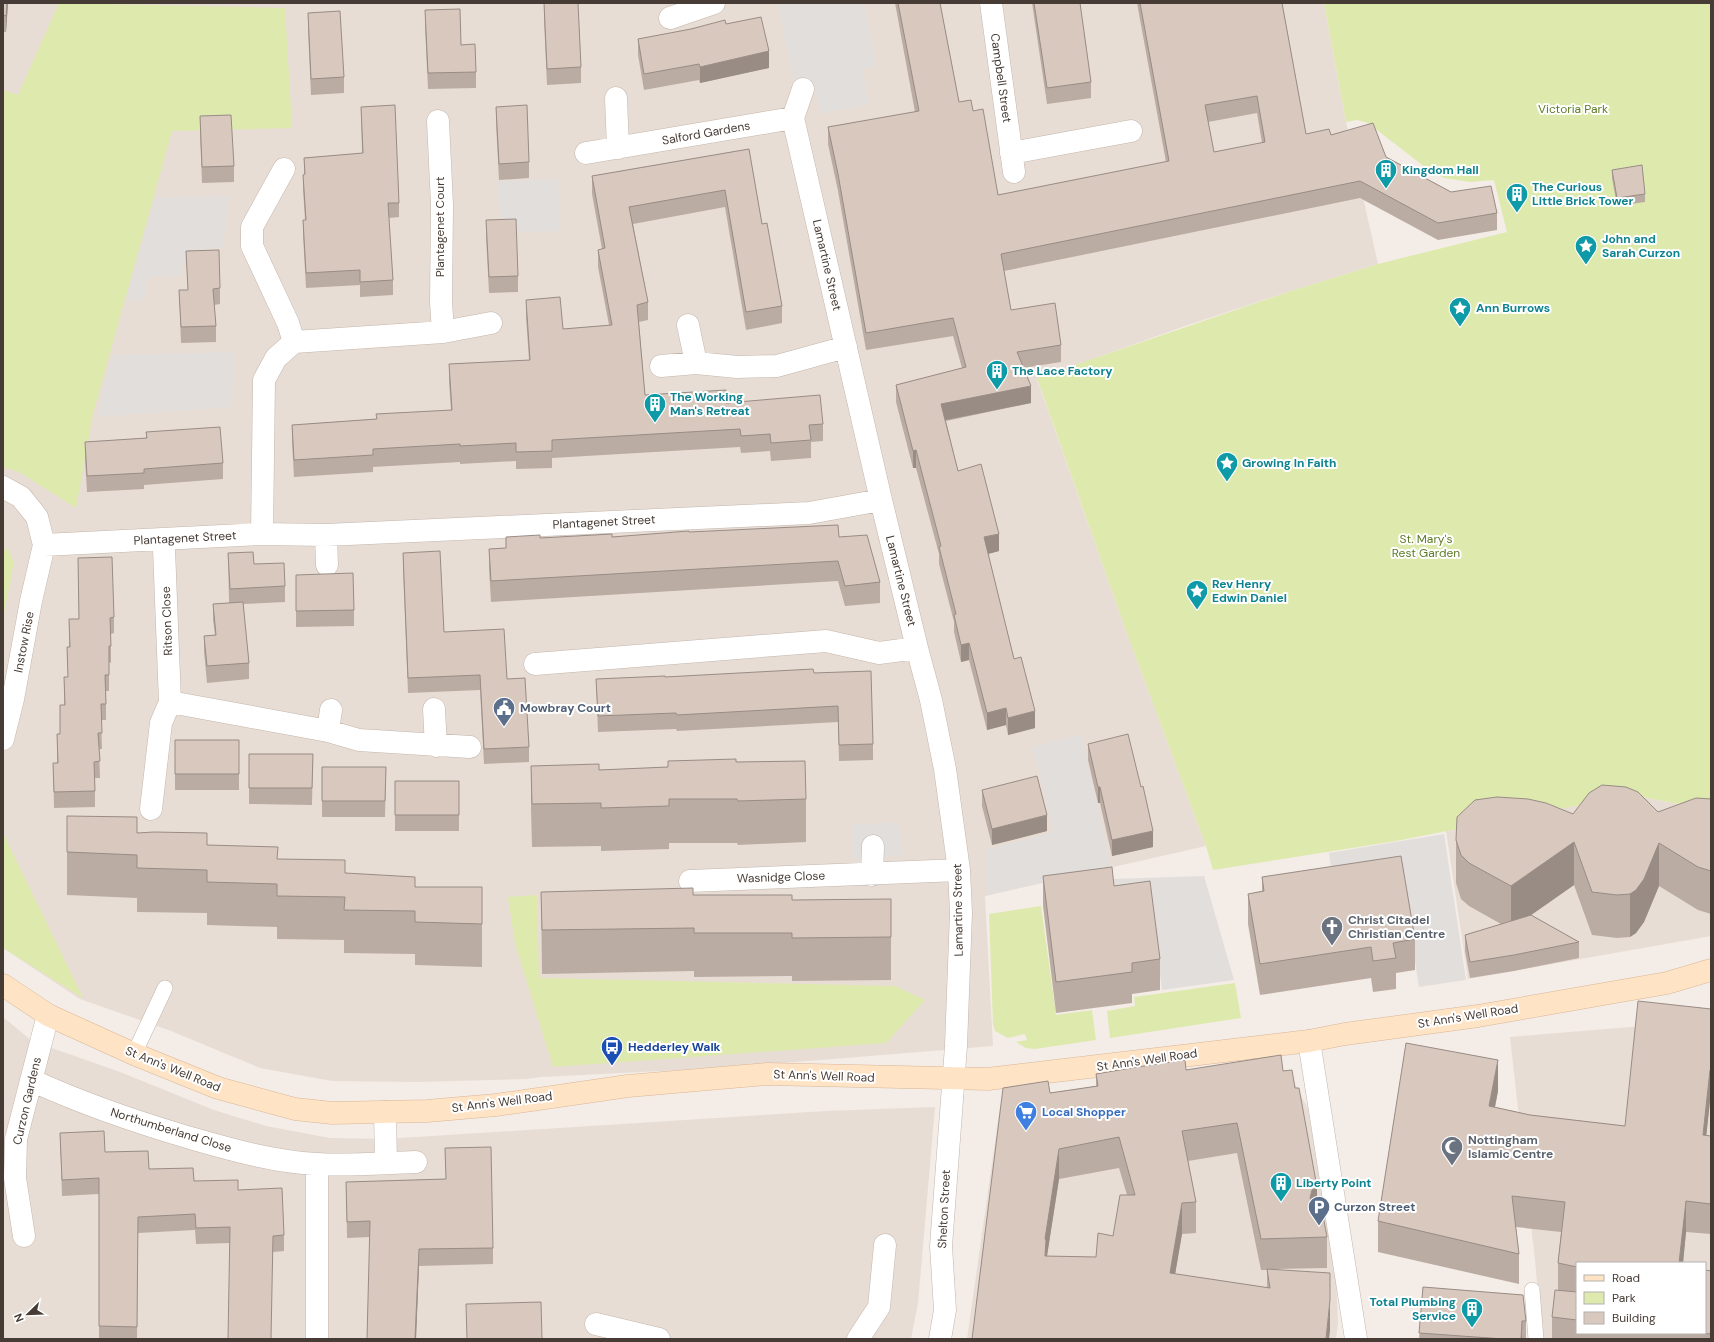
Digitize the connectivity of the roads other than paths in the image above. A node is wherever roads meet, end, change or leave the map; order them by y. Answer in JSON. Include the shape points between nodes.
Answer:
{"nodes":[{"id":1,"x":714,"y":3,"type":"edge"},
{"id":2,"x":992,"y":3,"type":"edge"},
{"id":3,"x":670,"y":18,"type":"dead end"},
{"id":4,"x":803,"y":89,"type":"dead end"},
{"id":5,"x":616,"y":98,"type":"dead end"},
{"id":6,"x":793,"y":118,"type":"junction"},
{"id":7,"x":438,"y":121,"type":"dead end"},
{"id":8,"x":1131,"y":131,"type":"dead end"},
{"id":9,"x":618,"y":148,"type":"junction"},
{"id":10,"x":586,"y":153,"type":"dead end"},
{"id":11,"x":284,"y":169,"type":"dead end"},
{"id":12,"x":491,"y":323,"type":"dead end"},
{"id":13,"x":688,"y":325,"type":"dead end"},
{"id":14,"x":442,"y":332,"type":"junction"},
{"id":15,"x":294,"y":342,"type":"junction"},
{"id":16,"x":846,"y":347,"type":"junction"},
{"id":17,"x":696,"y":363,"type":"junction"},
{"id":18,"x":661,"y":366,"type":"dead end"},
{"id":19,"x":3,"y":487,"type":"edge"},
{"id":20,"x":881,"y":500,"type":"junction"},
{"id":21,"x":262,"y":534,"type":"junction"},
{"id":22,"x":326,"y":535,"type":"junction"},
{"id":23,"x":159,"y":540,"type":"junction"},
{"id":24,"x":44,"y":546,"type":"junction"},
{"id":25,"x":327,"y":565,"type":"dead end"},
{"id":26,"x":917,"y":648,"type":"junction"},
{"id":27,"x":535,"y":664,"type":"dead end"},
{"id":28,"x":8,"y":699,"type":"edge"},
{"id":29,"x":170,"y":702,"type":"junction"},
{"id":30,"x":434,"y":709,"type":"dead end"},
{"id":31,"x":331,"y":710,"type":"dead end"},
{"id":32,"x":328,"y":731,"type":"junction"},
{"id":33,"x":3,"y":739,"type":"edge"},
{"id":34,"x":436,"y":746,"type":"junction"},
{"id":35,"x":470,"y":747,"type":"dead end"},
{"id":36,"x":151,"y":809,"type":"dead end"},
{"id":37,"x":873,"y":846,"type":"dead end"},
{"id":38,"x":959,"y":870,"type":"junction"},
{"id":39,"x":872,"y":875,"type":"junction"},
{"id":40,"x":690,"y":881,"type":"dead end"},
{"id":41,"x":1711,"y":970,"type":"edge"},
{"id":42,"x":1711,"y":982,"type":"edge"},
{"id":43,"x":1667,"y":983,"type":"junction"},
{"id":44,"x":3,"y":985,"type":"edge"},
{"id":45,"x":165,"y":988,"type":"dead end"},
{"id":46,"x":48,"y":1015,"type":"junction"},
{"id":47,"x":1309,"y":1041,"type":"junction"},
{"id":48,"x":134,"y":1054,"type":"junction"},
{"id":49,"x":953,"y":1079,"type":"junction"},
{"id":50,"x":31,"y":1080,"type":"junction"},
{"id":51,"x":385,"y":1112,"type":"junction"},
{"id":52,"x":416,"y":1162,"type":"dead end"},
{"id":53,"x":386,"y":1163,"type":"junction"},
{"id":54,"x":317,"y":1164,"type":"junction"},
{"id":55,"x":24,"y":1236,"type":"dead end"},
{"id":56,"x":886,"y":1245,"type":"dead end"},
{"id":57,"x":1532,"y":1290,"type":"dead end"},
{"id":58,"x":596,"y":1324,"type":"dead end"},
{"id":59,"x":318,"y":1339,"type":"edge"},
{"id":60,"x":659,"y":1339,"type":"edge"},
{"id":61,"x":858,"y":1339,"type":"edge"},
{"id":62,"x":940,"y":1339,"type":"edge"},
{"id":63,"x":1356,"y":1339,"type":"edge"},
{"id":64,"x":1536,"y":1339,"type":"edge"}],
"edges":[{"from":1,"to":3,"type":"street"},
{"from":2,"to":8,"type":"street","name":"Campbell Street","via":[[1012,162]]},
{"from":4,"to":6,"type":"street"},
{"from":5,"to":9,"type":"street"},
{"from":6,"to":9,"type":"street","name":"Salford Gardens"},
{"from":6,"to":16,"type":"street","name":"Lamartine Street"},
{"from":7,"to":14,"type":"street","name":"Plantagenet Court","via":[[442,205]]},
{"from":9,"to":10,"type":"street","name":"Salford Gardens"},
{"from":11,"to":15,"type":"street","via":[[252,227],[252,246],[288,323]]},
{"from":12,"to":14,"type":"street"},
{"from":13,"to":17,"type":"street"},
{"from":14,"to":15,"type":"street"},
{"from":15,"to":21,"type":"street","via":[[276,358],[264,380]]},
{"from":16,"to":17,"type":"street","via":[[777,366],[737,367]]},
{"from":16,"to":20,"type":"street","name":"Lamartine Street"},
{"from":17,"to":18,"type":"street"},
{"from":19,"to":24,"type":"street","via":[[21,497],[37,517]]},
{"from":20,"to":22,"type":"street","name":"Plantagenet Street","via":[[809,513]]},
{"from":20,"to":26,"type":"street","name":"Lamartine Street"},
{"from":21,"to":22,"type":"street","name":"Plantagenet Street"},
{"from":21,"to":23,"type":"street","name":"Plantagenet Street"},
{"from":22,"to":25,"type":"street"},
{"from":23,"to":24,"type":"street","name":"Plantagenet Street"},
{"from":23,"to":29,"type":"street","name":"Ritson Close","via":[[164,549]]},
{"from":24,"to":28,"type":"street","name":"Instow Rise"},
{"from":26,"to":27,"type":"street","via":[[879,653],[826,641]]},
{"from":26,"to":38,"type":"street","name":"Lamartine Street","via":[[931,700],[943,762]]},
{"from":28,"to":33,"type":"street","name":"Instow Rise"},
{"from":29,"to":32,"type":"street"},
{"from":29,"to":36,"type":"street","name":"Ritson Close","via":[[161,723]]},
{"from":30,"to":34,"type":"street"},
{"from":31,"to":32,"type":"street"},
{"from":32,"to":34,"type":"street","via":[[359,740]]},
{"from":34,"to":35,"type":"street"},
{"from":37,"to":39,"type":"street"},
{"from":38,"to":39,"type":"street","name":"Wasnidge Close"},
{"from":38,"to":49,"type":"street","name":"Lamartine Street","via":[[961,921]]},
{"from":39,"to":40,"type":"street","name":"Wasnidge Close"},
{"from":41,"to":43,"type":"street","name":"St Ann's Well Road"},
{"from":42,"to":43,"type":"street","name":"St Ann's Well Road"},
{"from":43,"to":47,"type":"street","name":"St Ann's Well Road","via":[[1478,1016]]},
{"from":44,"to":46,"type":"street","name":"St Ann's Well Road"},
{"from":45,"to":48,"type":"lane"},
{"from":46,"to":48,"type":"street","name":"St Ann's Well Road"},
{"from":46,"to":50,"type":"street","name":"Curzon Gardens"},
{"from":47,"to":49,"type":"street","name":"St Ann's Well Road","via":[[988,1079]]},
{"from":47,"to":63,"type":"street","via":[[1330,1224]]},
{"from":48,"to":51,"type":"street","name":"St Ann's Well Road","via":[[218,1088],[295,1109],[332,1113]]},
{"from":49,"to":51,"type":"street","name":"St Ann's Well Road","via":[[767,1074],[628,1086],[496,1105]]},
{"from":49,"to":62,"type":"street","name":"Shelton Street","via":[[941,1246],[945,1310]]},
{"from":50,"to":54,"type":"street","name":"Northumberland Close","via":[[64,1096],[153,1127],[220,1146],[278,1159]]},
{"from":50,"to":55,"type":"street","name":"Curzon Gardens","via":[[16,1139],[15,1178]]},
{"from":51,"to":53,"type":"street"},
{"from":52,"to":53,"type":"street","name":"Northumberland Close"},
{"from":53,"to":54,"type":"street","name":"Northumberland Close"},
{"from":54,"to":59,"type":"street"},
{"from":56,"to":61,"type":"street","via":[[879,1307]]},
{"from":57,"to":64,"type":"lane"},
{"from":58,"to":60,"type":"street"}]}
